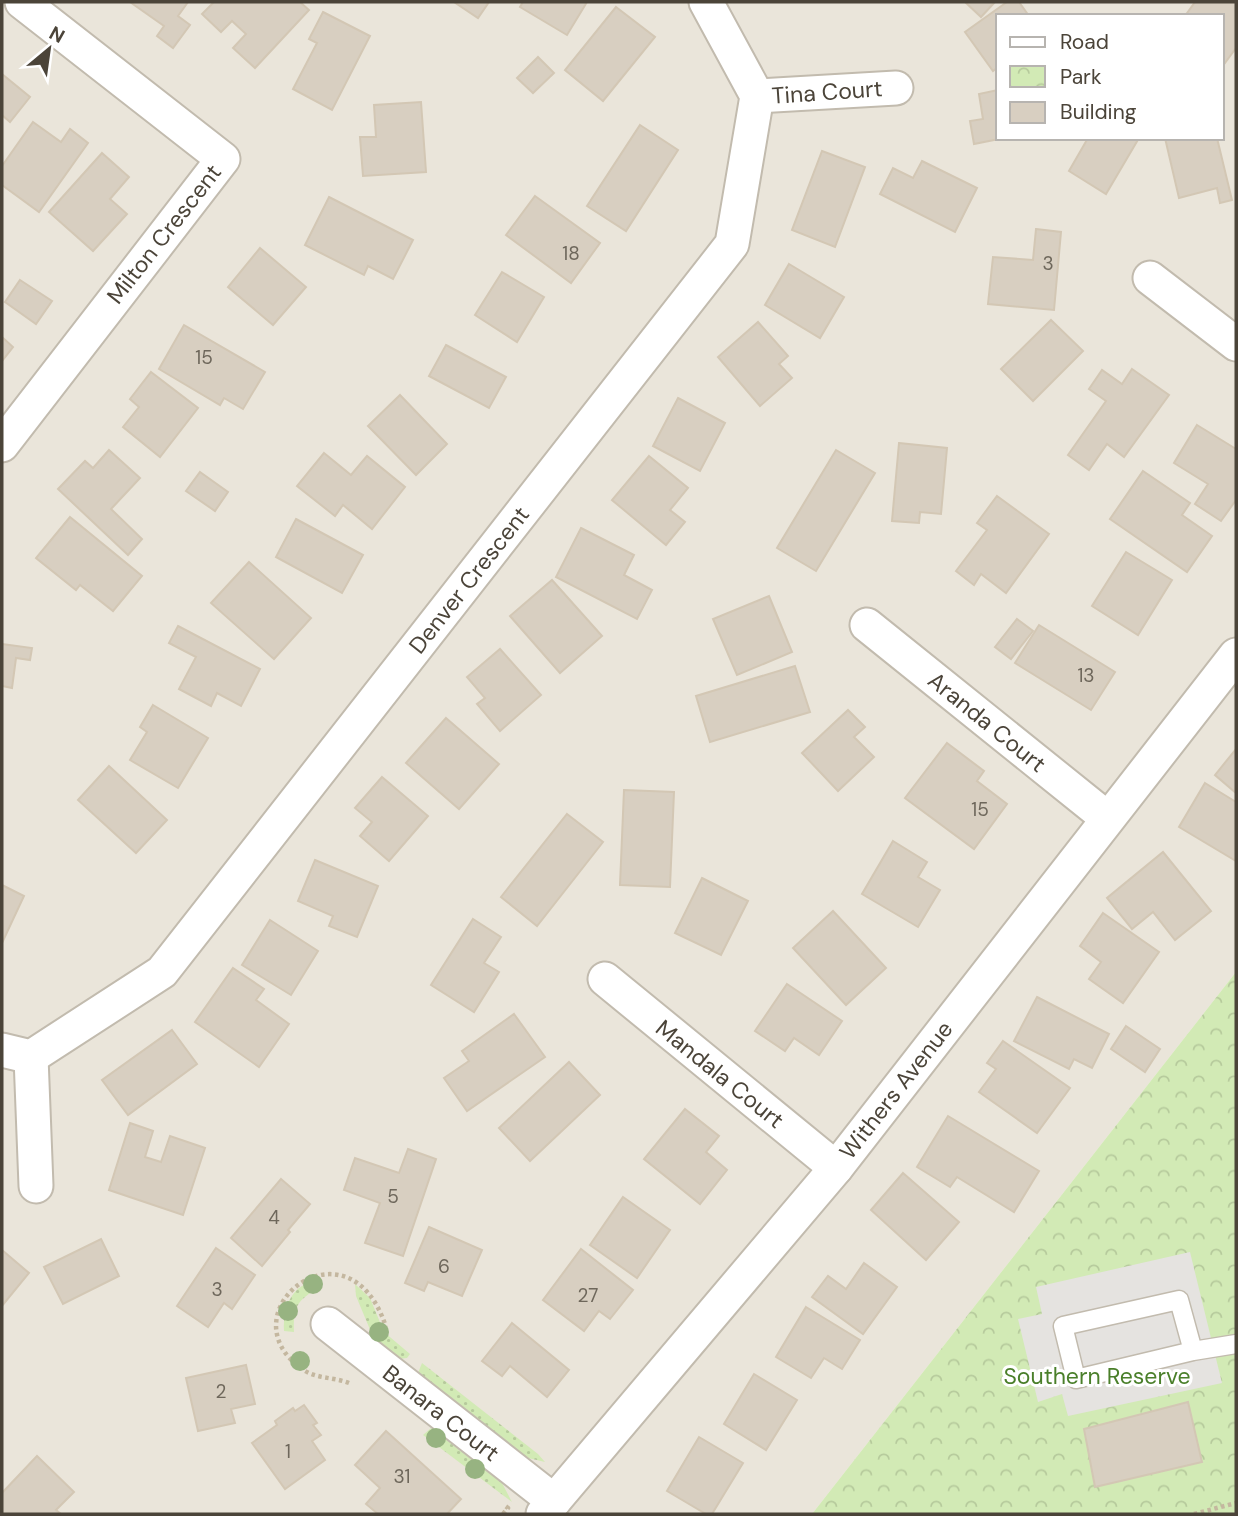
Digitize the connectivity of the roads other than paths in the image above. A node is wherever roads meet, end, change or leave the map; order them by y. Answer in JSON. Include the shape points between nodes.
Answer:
{"nodes":[{"id":1,"x":22,"y":2,"type":"edge"},
{"id":2,"x":706,"y":2,"type":"edge"},
{"id":3,"x":896,"y":88,"type":"dead end"},
{"id":4,"x":757,"y":96,"type":"junction"},
{"id":5,"x":1150,"y":278,"type":"dead end"},
{"id":6,"x":1236,"y":344,"type":"edge"},
{"id":7,"x":2,"y":445,"type":"edge"},
{"id":8,"x":867,"y":625,"type":"dead end"},
{"id":9,"x":1236,"y":655,"type":"edge"},
{"id":10,"x":1107,"y":818,"type":"junction"},
{"id":11,"x":605,"y":979,"type":"dead end"},
{"id":12,"x":16,"y":1054,"type":"edge"},
{"id":13,"x":836,"y":1168,"type":"junction"},
{"id":14,"x":36,"y":1186,"type":"dead end"},
{"id":15,"x":328,"y":1324,"type":"dead end"},
{"id":16,"x":1236,"y":1344,"type":"edge"},
{"id":17,"x":1193,"y":1351,"type":"junction"},
{"id":18,"x":549,"y":1508,"type":"edge"}],
"edges":[{"from":1,"to":7,"type":"street","name":"Milton Crescent","via":[[223,159]]},
{"from":2,"to":4,"type":"street"},
{"from":3,"to":4,"type":"street","name":"Tina Court"},
{"from":4,"to":12,"type":"street","name":"Denver Crescent","via":[[732,244],[162,972]]},
{"from":5,"to":6,"type":"street"},
{"from":8,"to":10,"type":"street","name":"Aranda Court"},
{"from":9,"to":10,"type":"street","name":"Withers Avenue"},
{"from":10,"to":13,"type":"street","name":"Withers Avenue"},
{"from":11,"to":13,"type":"street","name":"Mandala Court"},
{"from":12,"to":14,"type":"street"},
{"from":13,"to":18,"type":"street","name":"Withers Avenue"},
{"from":15,"to":18,"type":"street","name":"Banara Court"},
{"from":16,"to":17,"type":"lane"},
{"from":17,"to":17,"type":"lane","via":[[1076,1379],[1063,1326],[1179,1300]]}]}
